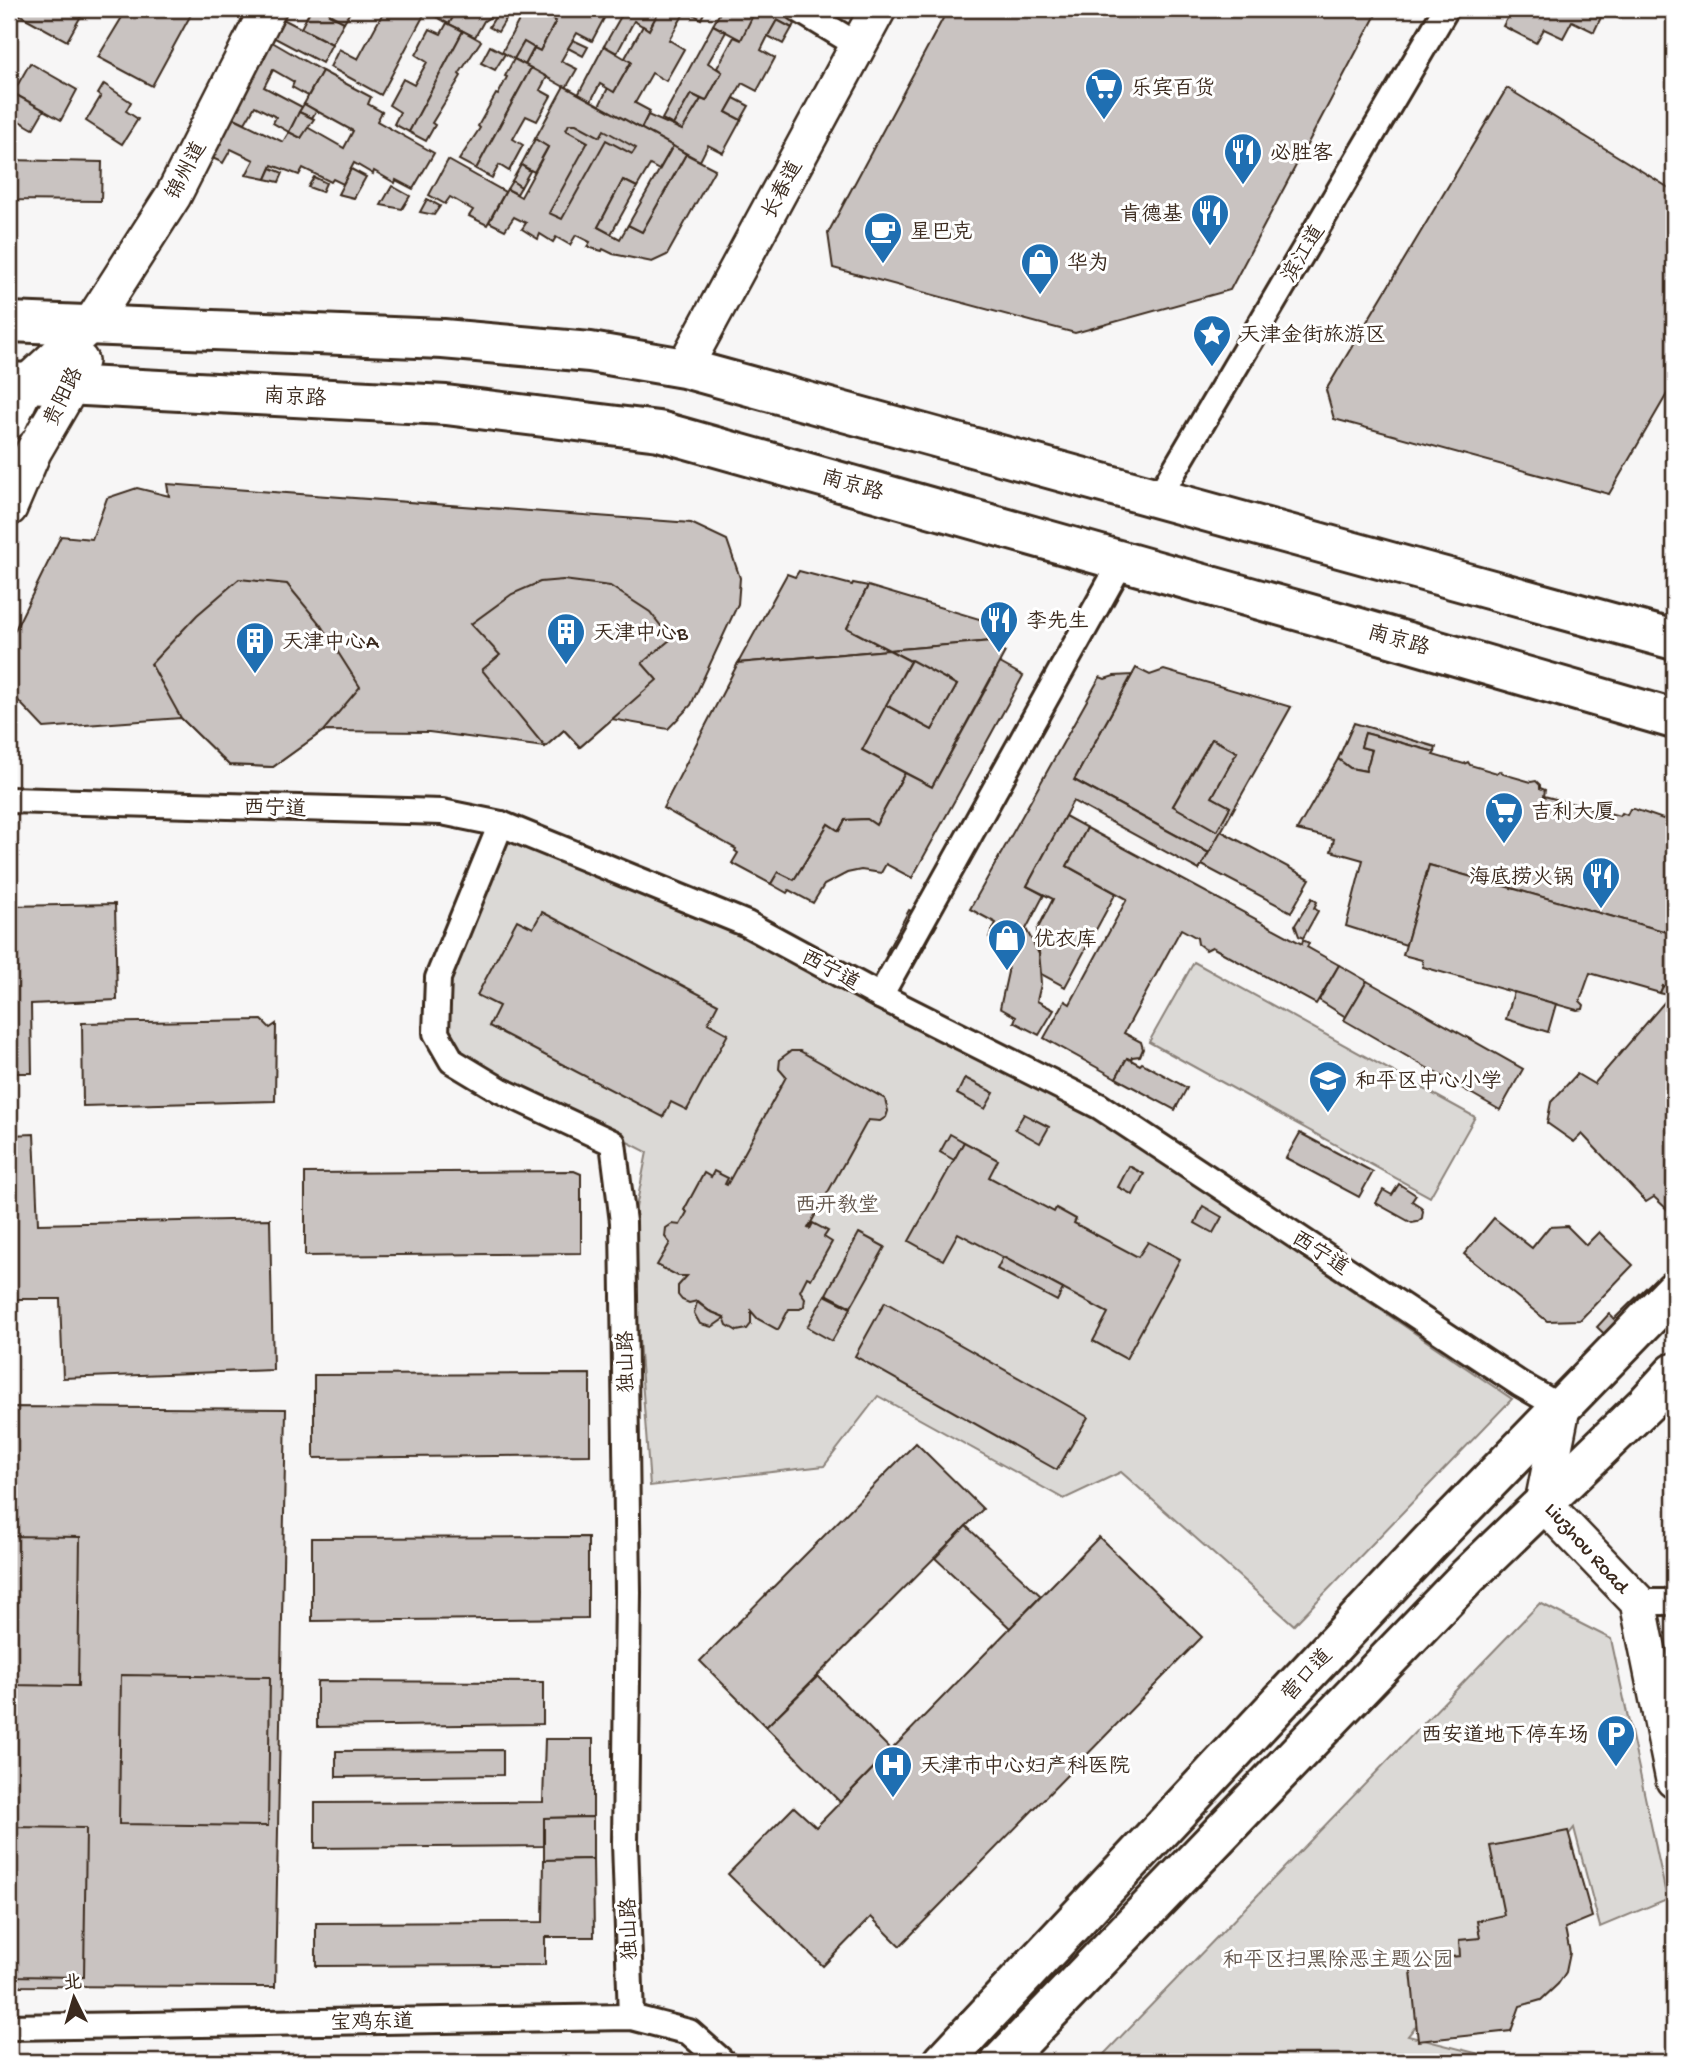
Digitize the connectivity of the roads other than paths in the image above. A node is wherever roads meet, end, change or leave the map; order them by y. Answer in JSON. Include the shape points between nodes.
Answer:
{"nodes":[{"id":1,"x":268,"y":9,"type":"edge"},
{"id":2,"x":798,"y":9,"type":"edge"},
{"id":3,"x":878,"y":9,"type":"edge"},
{"id":4,"x":1446,"y":9,"type":"edge"},
{"id":5,"x":859,"y":46,"type":"junction"},
{"id":6,"x":9,"y":322,"type":"edge"},
{"id":7,"x":91,"y":324,"type":"junction"},
{"id":8,"x":684,"y":368,"type":"junction"},
{"id":9,"x":18,"y":382,"type":"edge"},
{"id":10,"x":72,"y":385,"type":"junction"},
{"id":11,"x":9,"y":421,"type":"edge"},
{"id":12,"x":1158,"y":498,"type":"junction"},
{"id":13,"x":9,"y":508,"type":"edge"},
{"id":14,"x":1122,"y":561,"type":"junction"},
{"id":15,"x":1674,"y":640,"type":"edge"},
{"id":16,"x":1674,"y":719,"type":"edge"},
{"id":17,"x":9,"y":800,"type":"edge"},
{"id":18,"x":501,"y":824,"type":"junction"},
{"id":19,"x":880,"y":996,"type":"junction"},
{"id":20,"x":1674,"y":1291,"type":"edge"},
{"id":21,"x":1674,"y":1373,"type":"edge"},
{"id":22,"x":1562,"y":1409,"type":"junction"},
{"id":23,"x":1543,"y":1503,"type":"junction"},
{"id":24,"x":1638,"y":1602,"type":"junction"},
{"id":25,"x":1674,"y":1602,"type":"edge"},
{"id":26,"x":1674,"y":1780,"type":"edge"},
{"id":27,"x":631,"y":2017,"type":"junction"},
{"id":28,"x":9,"y":2027,"type":"edge"},
{"id":29,"x":723,"y":2062,"type":"edge"},
{"id":30,"x":943,"y":2062,"type":"edge"},
{"id":31,"x":1001,"y":2062,"type":"edge"}],
"edges":[{"from":1,"to":7,"type":"street","name":"锦州道","via":[[173,195]]},
{"from":2,"to":5,"type":"street"},
{"from":3,"to":5,"type":"street","name":"长春道"},
{"from":4,"to":12,"type":"street","name":"滨江道"},
{"from":5,"to":8,"type":"street","name":"长春道"},
{"from":6,"to":7,"type":"main road"},
{"from":7,"to":8,"type":"main road","via":[[443,339],[590,352]]},
{"from":7,"to":9,"type":"street","name":"贵阳路"},
{"from":7,"to":10,"type":"street","name":"贵阳路"},
{"from":8,"to":12,"type":"main road"},
{"from":9,"to":10,"type":"main road","name":"南京路"},
{"from":9,"to":11,"type":"street","name":"贵阳路"},
{"from":10,"to":13,"type":"street","name":"贵阳路","via":[[33,452]]},
{"from":10,"to":14,"type":"main road","name":"南京路","via":[[446,405],[659,431]]},
{"from":12,"to":15,"type":"main road"},
{"from":14,"to":16,"type":"main road","name":"南京路"},
{"from":14,"to":19,"type":"street"},
{"from":17,"to":18,"type":"street","name":"西宁道","via":[[442,811]]},
{"from":18,"to":19,"type":"street","name":"西宁道","via":[[747,924]]},
{"from":18,"to":27,"type":"street","name":"独山路","via":[[438,978],[436,1033],[452,1061],[500,1090],[613,1143],[623,1222],[628,1592],[625,1843]]},
{"from":19,"to":22,"type":"street","name":"西宁道","via":[[1099,1106]]},
{"from":20,"to":22,"type":"main road","name":"营口道"},
{"from":21,"to":23,"type":"main road"},
{"from":22,"to":23,"type":"street","name":"Liuzhou Road"},
{"from":22,"to":30,"type":"main road","name":"营口道","via":[[1433,1539]]},
{"from":23,"to":24,"type":"street","name":"Liuzhou Road"},
{"from":23,"to":31,"type":"main road"},
{"from":24,"to":25,"type":"street"},
{"from":24,"to":26,"type":"street"},
{"from":27,"to":28,"type":"street","name":"宝鸡东道"},
{"from":27,"to":29,"type":"street","name":"宝鸡东道","via":[[689,2032]]}]}
